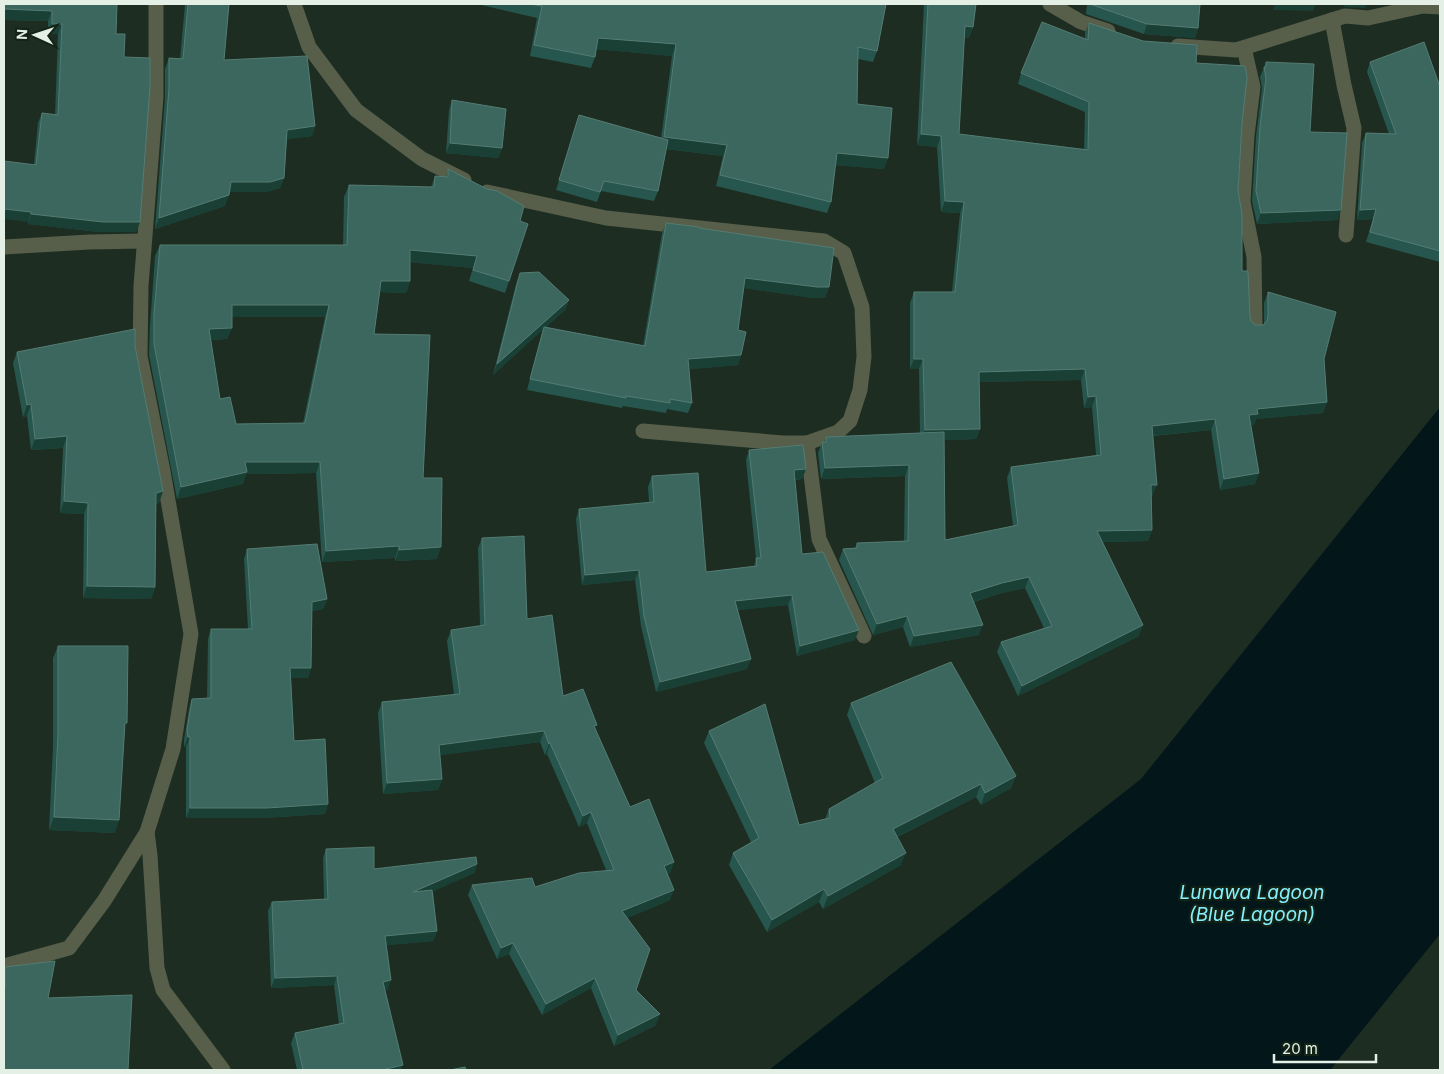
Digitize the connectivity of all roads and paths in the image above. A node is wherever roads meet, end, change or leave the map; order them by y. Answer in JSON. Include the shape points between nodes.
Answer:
{"nodes":[{"id":1,"x":156,"y":4,"type":"edge"},
{"id":2,"x":294,"y":4,"type":"edge"},
{"id":3,"x":1050,"y":4,"type":"edge"},
{"id":4,"x":1440,"y":7,"type":"edge"},
{"id":5,"x":1332,"y":20,"type":"junction"},
{"id":6,"x":1124,"y":37,"type":"edge"},
{"id":7,"x":1161,"y":44,"type":"edge"},
{"id":8,"x":1244,"y":48,"type":"junction"},
{"id":9,"x":1346,"y":235,"type":"dead end"},
{"id":10,"x":144,"y":241,"type":"junction"},
{"id":11,"x":4,"y":247,"type":"edge"},
{"id":12,"x":1255,"y":327,"type":"edge"},
{"id":13,"x":644,"y":431,"type":"dead end"},
{"id":14,"x":807,"y":442,"type":"junction"},
{"id":15,"x":864,"y":636,"type":"dead end"},
{"id":16,"x":147,"y":832,"type":"junction"},
{"id":17,"x":4,"y":966,"type":"edge"},
{"id":18,"x":223,"y":1070,"type":"edge"}],
"edges":[{"from":1,"to":10,"type":"street","via":[[156,97]]},
{"from":2,"to":14,"type":"street","via":[[309,47],[356,110],[422,159],[487,192],[606,218],[824,241],[844,253],[862,307],[864,356],[860,390],[850,421],[838,432]]},
{"from":3,"to":6,"type":"street","via":[[1081,22]]},
{"from":4,"to":5,"type":"street","via":[[1423,6],[1368,18],[1345,16]]},
{"from":5,"to":8,"type":"street"},
{"from":5,"to":9,"type":"street","via":[[1354,128]]},
{"from":7,"to":8,"type":"street"},
{"from":8,"to":12,"type":"street","via":[[1253,87],[1244,202],[1254,257]]},
{"from":10,"to":11,"type":"street"},
{"from":10,"to":16,"type":"street","via":[[140,356],[164,471],[191,634],[174,748]]},
{"from":13,"to":14,"type":"street","via":[[783,443]]},
{"from":14,"to":15,"type":"street","via":[[819,540]]},
{"from":16,"to":17,"type":"street","via":[[104,901],[69,948]]},
{"from":16,"to":18,"type":"street","via":[[157,968],[162,990]]}]}
